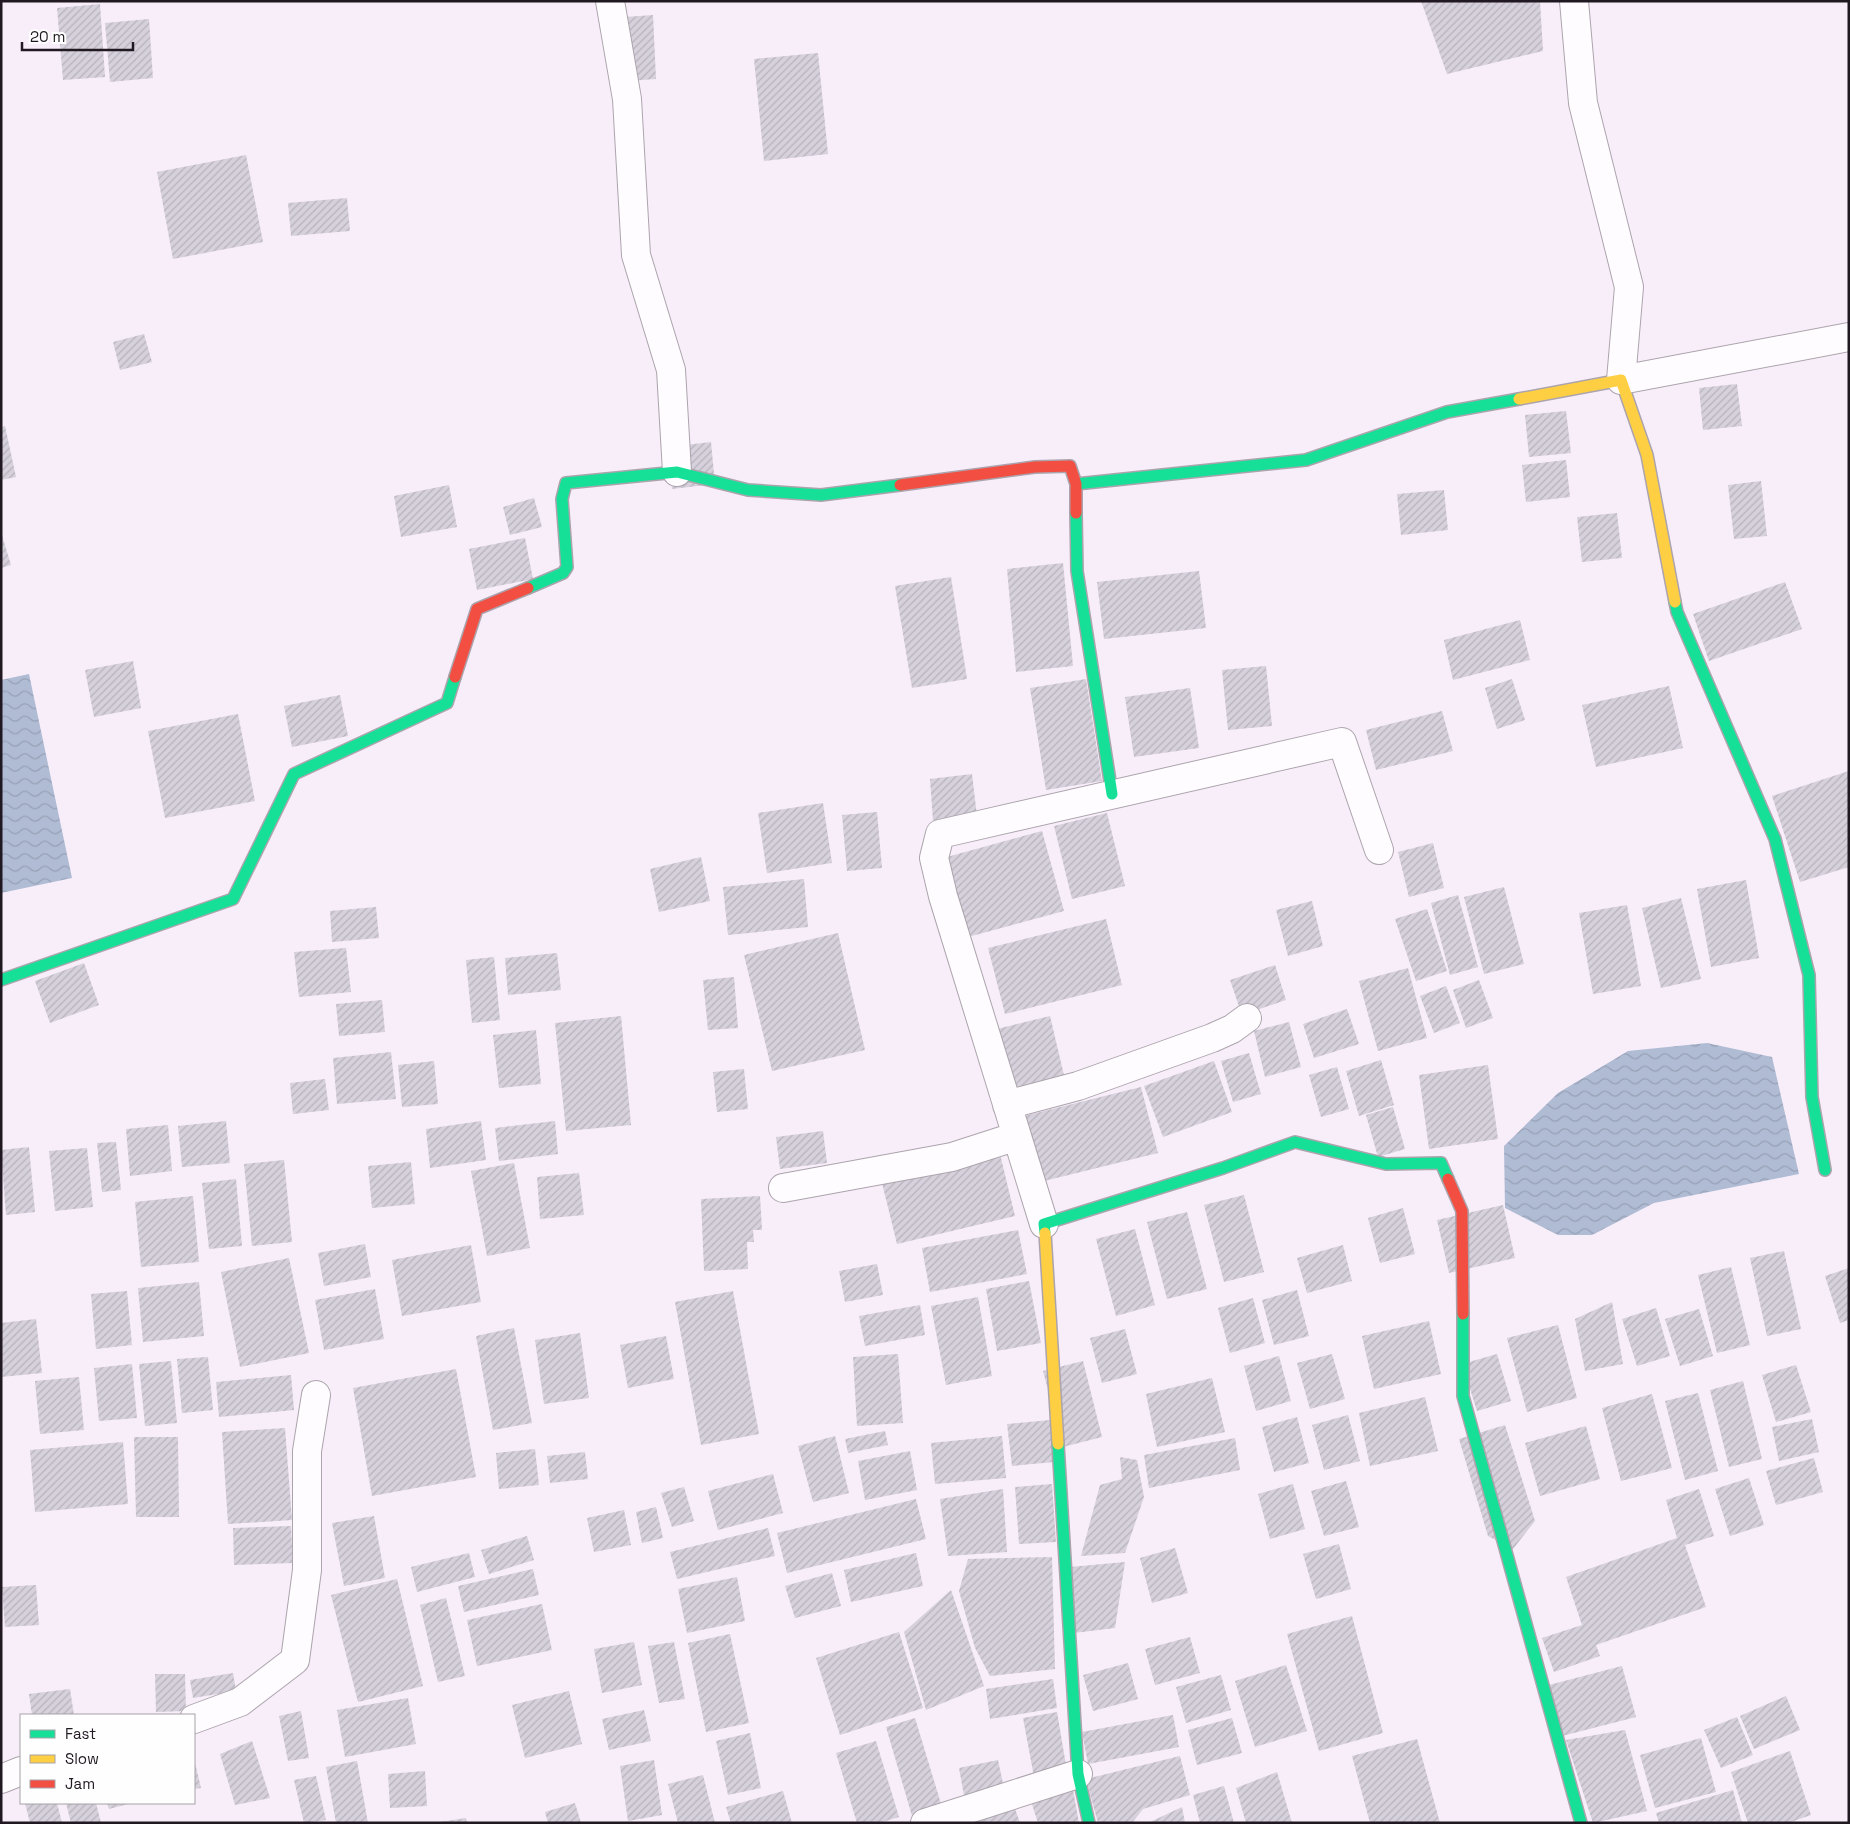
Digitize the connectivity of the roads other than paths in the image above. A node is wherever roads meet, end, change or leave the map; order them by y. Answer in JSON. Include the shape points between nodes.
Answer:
{"nodes":[{"id":1,"x":610,"y":1,"type":"edge"},
{"id":2,"x":1574,"y":1,"type":"edge"},
{"id":3,"x":1849,"y":337,"type":"edge"},
{"id":4,"x":1620,"y":380,"type":"junction"},
{"id":5,"x":677,"y":472,"type":"junction"},
{"id":6,"x":1076,"y":484,"type":"junction"},
{"id":7,"x":1112,"y":794,"type":"junction"},
{"id":8,"x":1379,"y":850,"type":"dead end"},
{"id":9,"x":1,"y":980,"type":"edge"},
{"id":10,"x":1247,"y":1018,"type":"dead end"},
{"id":11,"x":1007,"y":1105,"type":"junction"},
{"id":12,"x":1017,"y":1136,"type":"junction"},
{"id":13,"x":1825,"y":1170,"type":"dead end"},
{"id":14,"x":783,"y":1188,"type":"dead end"},
{"id":15,"x":1044,"y":1224,"type":"junction"},
{"id":16,"x":316,"y":1395,"type":"dead end"},
{"id":17,"x":195,"y":1719,"type":"edge"},
{"id":18,"x":20,"y":1770,"type":"edge"},
{"id":19,"x":1078,"y":1774,"type":"junction"},
{"id":20,"x":1,"y":1779,"type":"edge"},
{"id":21,"x":925,"y":1823,"type":"edge"},
{"id":22,"x":1089,"y":1823,"type":"edge"},
{"id":23,"x":1581,"y":1823,"type":"edge"}],
"edges":[{"from":1,"to":5,"type":"street","via":[[627,99],[636,255],[671,370]]},
{"from":2,"to":4,"type":"street","via":[[1583,103],[1630,287]]},
{"from":3,"to":4,"type":"street"},
{"from":4,"to":6,"type":"street","via":[[1447,412],[1306,460]]},
{"from":4,"to":13,"type":"street","via":[[1647,455],[1677,612],[1775,839],[1809,975],[1812,1098]]},
{"from":5,"to":6,"type":"street","via":[[748,490],[821,495],[1035,467],[1070,466]]},
{"from":5,"to":9,"type":"street","via":[[566,484],[562,499],[567,567],[563,573],[476,609],[447,703],[294,774],[233,899]]},
{"from":6,"to":7,"type":"street","via":[[1077,571]]},
{"from":7,"to":8,"type":"street","via":[[1342,742]]},
{"from":7,"to":11,"type":"street","via":[[940,834],[934,858],[943,896]]},
{"from":10,"to":11,"type":"street","via":[[1212,1038],[1078,1086]]},
{"from":11,"to":12,"type":"street"},
{"from":12,"to":14,"type":"street","via":[[952,1157]]},
{"from":12,"to":15,"type":"street"},
{"from":15,"to":19,"type":"street"},
{"from":15,"to":23,"type":"street","via":[[1295,1142],[1386,1164],[1441,1163],[1462,1211],[1463,1396]]},
{"from":16,"to":17,"type":"street","via":[[306,1451],[307,1570],[295,1660],[240,1702]]},
{"from":18,"to":20,"type":"street"},
{"from":19,"to":21,"type":"street"},
{"from":19,"to":22,"type":"street"}]}
